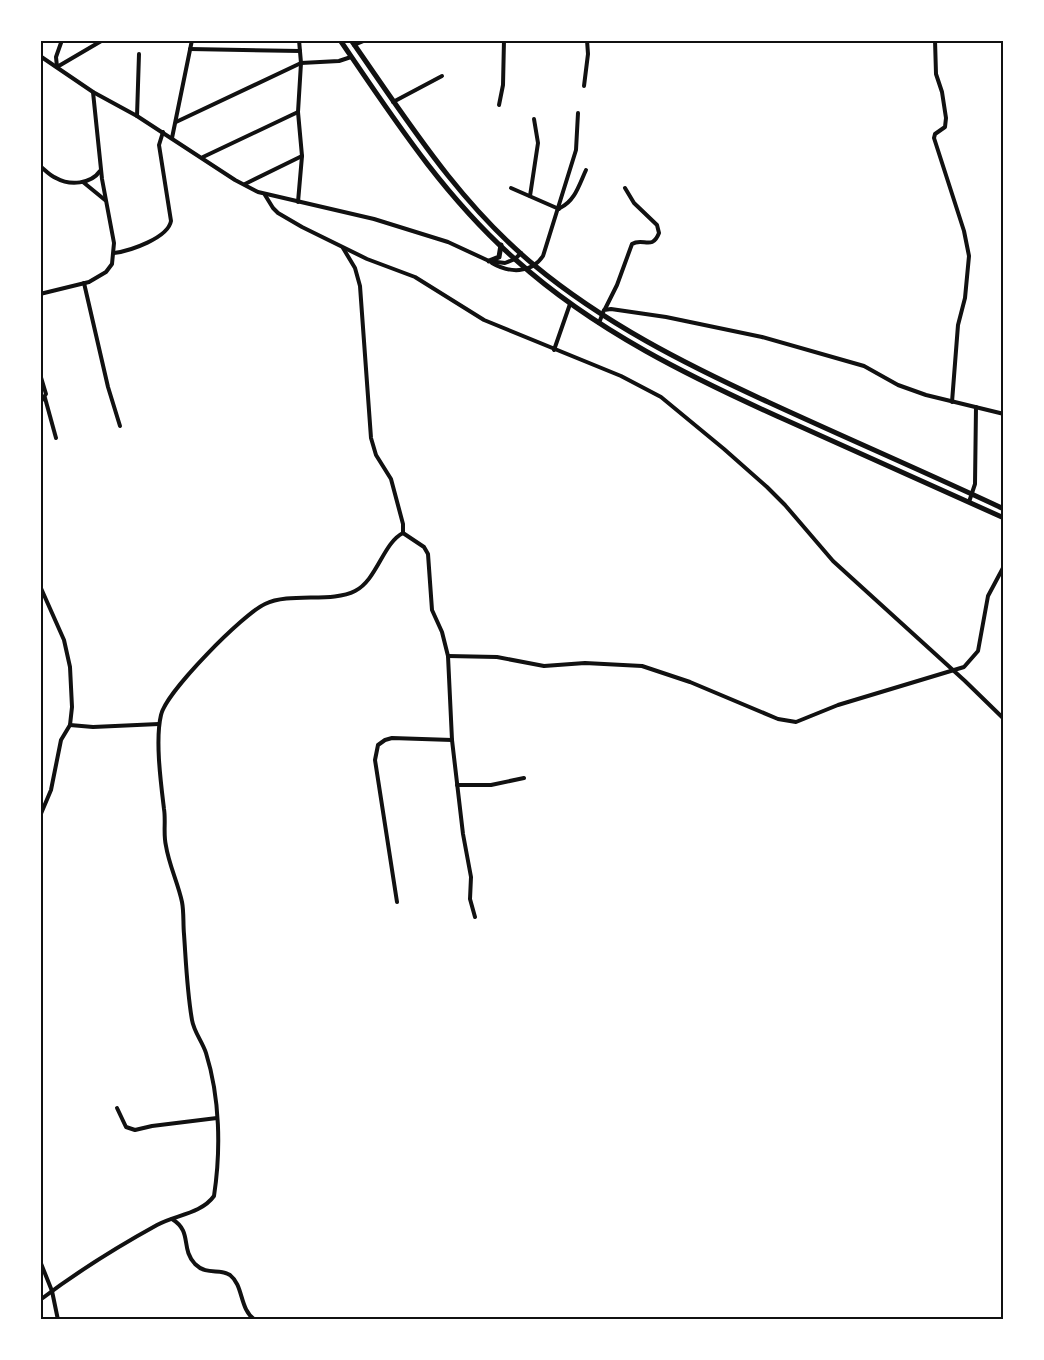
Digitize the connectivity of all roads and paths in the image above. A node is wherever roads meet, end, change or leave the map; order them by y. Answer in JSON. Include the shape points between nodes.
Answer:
{"nodes":[{"id":1,"x":62,"y":40,"type":"edge"},
{"id":2,"x":103,"y":40,"type":"edge"},
{"id":3,"x":192,"y":40,"type":"edge"},
{"id":4,"x":299,"y":40,"type":"edge"},
{"id":5,"x":340,"y":40,"type":"edge"},
{"id":6,"x":366,"y":40,"type":"edge"},
{"id":7,"x":504,"y":40,"type":"edge"},
{"id":8,"x":587,"y":40,"type":"edge"},
{"id":9,"x":935,"y":40,"type":"edge"},
{"id":10,"x":353,"y":43,"type":"edge"},
{"id":11,"x":190,"y":49,"type":"junction"},
{"id":12,"x":300,"y":51,"type":"junction"},
{"id":13,"x":139,"y":54,"type":"dead end"},
{"id":14,"x":40,"y":56,"type":"edge"},
{"id":15,"x":351,"y":57,"type":"junction"},
{"id":16,"x":301,"y":63,"type":"junction"},
{"id":17,"x":57,"y":67,"type":"junction"},
{"id":18,"x":442,"y":76,"type":"dead end"},
{"id":19,"x":584,"y":86,"type":"dead end"},
{"id":20,"x":93,"y":92,"type":"junction"},
{"id":21,"x":393,"y":102,"type":"junction"},
{"id":22,"x":499,"y":105,"type":"dead end"},
{"id":23,"x":298,"y":112,"type":"junction"},
{"id":24,"x":578,"y":112,"type":"dead end"},
{"id":25,"x":137,"y":116,"type":"junction"},
{"id":26,"x":534,"y":119,"type":"dead end"},
{"id":27,"x":176,"y":122,"type":"junction"},
{"id":28,"x":163,"y":132,"type":"junction"},
{"id":29,"x":172,"y":138,"type":"junction"},
{"id":30,"x":302,"y":156,"type":"junction"},
{"id":31,"x":202,"y":158,"type":"junction"},
{"id":32,"x":40,"y":166,"type":"edge"},
{"id":33,"x":586,"y":170,"type":"dead end"},
{"id":34,"x":101,"y":171,"type":"junction"},
{"id":35,"x":82,"y":182,"type":"junction"},
{"id":36,"x":245,"y":184,"type":"junction"},
{"id":37,"x":454,"y":184,"type":"junction"},
{"id":38,"x":511,"y":188,"type":"dead end"},
{"id":39,"x":625,"y":188,"type":"dead end"},
{"id":40,"x":447,"y":189,"type":"junction"},
{"id":41,"x":265,"y":195,"type":"junction"},
{"id":42,"x":530,"y":196,"type":"junction"},
{"id":43,"x":106,"y":200,"type":"junction"},
{"id":44,"x":298,"y":202,"type":"junction"},
{"id":45,"x":559,"y":208,"type":"junction"},
{"id":46,"x":501,"y":245,"type":"junction"},
{"id":47,"x":343,"y":247,"type":"junction"},
{"id":48,"x":114,"y":253,"type":"junction"},
{"id":49,"x":521,"y":253,"type":"junction"},
{"id":50,"x":515,"y":259,"type":"junction"},
{"id":51,"x":489,"y":261,"type":"junction"},
{"id":52,"x":534,"y":265,"type":"junction"},
{"id":53,"x":526,"y":269,"type":"junction"},
{"id":54,"x":84,"y":283,"type":"junction"},
{"id":55,"x":40,"y":294,"type":"edge"},
{"id":56,"x":570,"y":303,"type":"junction"},
{"id":57,"x":603,"y":312,"type":"junction"},
{"id":58,"x":599,"y":323,"type":"junction"},
{"id":59,"x":554,"y":350,"type":"junction"},
{"id":60,"x":40,"y":374,"type":"edge"},
{"id":61,"x":45,"y":398,"type":"junction"},
{"id":62,"x":759,"y":398,"type":"junction"},
{"id":63,"x":952,"y":402,"type":"junction"},
{"id":64,"x":40,"y":403,"type":"edge"},
{"id":65,"x":755,"y":407,"type":"junction"},
{"id":66,"x":976,"y":407,"type":"junction"},
{"id":67,"x":1004,"y":414,"type":"edge"},
{"id":68,"x":120,"y":426,"type":"dead end"},
{"id":69,"x":56,"y":438,"type":"dead end"},
{"id":70,"x":973,"y":494,"type":"junction"},
{"id":71,"x":969,"y":502,"type":"junction"},
{"id":72,"x":1004,"y":509,"type":"edge"},
{"id":73,"x":1004,"y":518,"type":"edge"},
{"id":74,"x":403,"y":533,"type":"junction"},
{"id":75,"x":1004,"y":566,"type":"edge"},
{"id":76,"x":40,"y":586,"type":"edge"},
{"id":77,"x":448,"y":656,"type":"junction"},
{"id":78,"x":964,"y":667,"type":"junction"},
{"id":79,"x":952,"y":671,"type":"junction"},
{"id":80,"x":963,"y":680,"type":"junction"},
{"id":81,"x":1004,"y":719,"type":"edge"},
{"id":82,"x":159,"y":724,"type":"junction"},
{"id":83,"x":70,"y":725,"type":"junction"},
{"id":84,"x":452,"y":740,"type":"junction"},
{"id":85,"x":524,"y":778,"type":"dead end"},
{"id":86,"x":457,"y":785,"type":"junction"},
{"id":87,"x":40,"y":816,"type":"edge"},
{"id":88,"x":397,"y":902,"type":"dead end"},
{"id":89,"x":475,"y":917,"type":"dead end"},
{"id":90,"x":117,"y":1108,"type":"dead end"},
{"id":91,"x":217,"y":1118,"type":"junction"},
{"id":92,"x":172,"y":1219,"type":"junction"},
{"id":93,"x":40,"y":1261,"type":"edge"},
{"id":94,"x":52,"y":1291,"type":"junction"},
{"id":95,"x":40,"y":1300,"type":"edge"},
{"id":96,"x":58,"y":1320,"type":"edge"},
{"id":97,"x":255,"y":1320,"type":"edge"}],
"edges":[{"from":1,"to":17,"type":"street"},
{"from":2,"to":17,"type":"street"},
{"from":3,"to":11,"type":"street"},
{"from":4,"to":12,"type":"street"},
{"from":5,"to":15,"type":"main road"},
{"from":6,"to":10,"type":"street"},
{"from":7,"to":22,"type":"street"},
{"from":8,"to":19,"type":"street"},
{"from":9,"to":63,"type":"street","via":[[936,74],[946,118],[945,127],[934,138],[969,256]]},
{"from":10,"to":21,"type":"main road"},
{"from":11,"to":12,"type":"street"},
{"from":11,"to":27,"type":"street"},
{"from":12,"to":16,"type":"street"},
{"from":13,"to":25,"type":"street"},
{"from":14,"to":17,"type":"street"},
{"from":15,"to":16,"type":"street"},
{"from":15,"to":40,"type":"main road"},
{"from":16,"to":23,"type":"street"},
{"from":16,"to":27,"type":"street"},
{"from":17,"to":20,"type":"street"},
{"from":18,"to":21,"type":"street"},
{"from":20,"to":25,"type":"street"},
{"from":20,"to":34,"type":"street"},
{"from":21,"to":37,"type":"main road"},
{"from":23,"to":30,"type":"street"},
{"from":23,"to":31,"type":"street"},
{"from":24,"to":45,"type":"street","via":[[576,150]]},
{"from":25,"to":28,"type":"street"},
{"from":26,"to":42,"type":"street","via":[[538,143]]},
{"from":27,"to":29,"type":"street"},
{"from":28,"to":29,"type":"street"},
{"from":28,"to":48,"type":"street","via":[[159,145],[170,227],[142,245]]},
{"from":29,"to":31,"type":"street"},
{"from":30,"to":36,"type":"street"},
{"from":30,"to":44,"type":"street"},
{"from":31,"to":36,"type":"street"},
{"from":32,"to":35,"type":"street","via":[[56,179]]},
{"from":33,"to":45,"type":"street","via":[[573,198]]},
{"from":34,"to":35,"type":"street"},
{"from":34,"to":43,"type":"street"},
{"from":35,"to":43,"type":"street"},
{"from":36,"to":41,"type":"street"},
{"from":37,"to":40,"type":"main road"},
{"from":37,"to":49,"type":"main road"},
{"from":38,"to":42,"type":"street"},
{"from":39,"to":57,"type":"street","via":[[634,203],[657,225],[659,233],[655,242],[632,244]]},
{"from":40,"to":46,"type":"main road"},
{"from":41,"to":44,"type":"street"},
{"from":41,"to":47,"type":"street","via":[[284,218]]},
{"from":42,"to":45,"type":"street"},
{"from":43,"to":48,"type":"street"},
{"from":44,"to":51,"type":"street","via":[[353,213],[437,238]]},
{"from":45,"to":52,"type":"street","via":[[543,255]]},
{"from":46,"to":50,"type":"main road"},
{"from":46,"to":51,"type":"main road","via":[[499,257]]},
{"from":47,"to":59,"type":"street","via":[[415,278],[484,320]]},
{"from":47,"to":74,"type":"street","via":[[360,286],[373,448],[391,479]]},
{"from":48,"to":54,"type":"street","via":[[106,272]]},
{"from":49,"to":50,"type":"street"},
{"from":49,"to":52,"type":"main road"},
{"from":50,"to":51,"type":"street"},
{"from":50,"to":53,"type":"main road"},
{"from":51,"to":53,"type":"street","via":[[508,270]]},
{"from":52,"to":53,"type":"street"},
{"from":52,"to":57,"type":"main road"},
{"from":53,"to":56,"type":"main road"},
{"from":54,"to":55,"type":"street"},
{"from":54,"to":68,"type":"street"},
{"from":56,"to":58,"type":"main road"},
{"from":56,"to":59,"type":"street"},
{"from":57,"to":58,"type":"street"},
{"from":57,"to":62,"type":"main road","via":[[630,333]]},
{"from":57,"to":63,"type":"street","via":[[629,311],[762,337],[864,366],[905,388]]},
{"from":58,"to":65,"type":"main road"},
{"from":59,"to":79,"type":"street","via":[[640,385],[690,419],[773,493],[833,561]]},
{"from":60,"to":61,"type":"street"},
{"from":61,"to":64,"type":"street"},
{"from":61,"to":69,"type":"street"},
{"from":62,"to":65,"type":"main road"},
{"from":62,"to":70,"type":"main road"},
{"from":63,"to":66,"type":"street"},
{"from":65,"to":71,"type":"main road"},
{"from":66,"to":67,"type":"street"},
{"from":66,"to":70,"type":"street"},
{"from":70,"to":71,"type":"street"},
{"from":70,"to":72,"type":"main road"},
{"from":71,"to":73,"type":"main road"},
{"from":74,"to":77,"type":"street","via":[[428,554],[432,609]]},
{"from":74,"to":82,"type":"street","via":[[353,592],[279,600],[250,614],[174,691]]},
{"from":75,"to":78,"type":"street","via":[[988,596],[978,651]]},
{"from":76,"to":83,"type":"street","via":[[64,640],[70,667]]},
{"from":77,"to":79,"type":"street","via":[[497,657],[544,666],[642,666],[778,719],[796,722]]},
{"from":77,"to":84,"type":"street"},
{"from":78,"to":79,"type":"street"},
{"from":78,"to":80,"type":"street"},
{"from":79,"to":80,"type":"street"},
{"from":80,"to":81,"type":"street"},
{"from":82,"to":83,"type":"street","via":[[93,728]]},
{"from":82,"to":91,"type":"street","via":[[164,838],[182,902],[193,1026],[212,1076]]},
{"from":83,"to":87,"type":"street","via":[[61,740],[51,790]]},
{"from":84,"to":86,"type":"street"},
{"from":84,"to":88,"type":"street","via":[[392,738],[378,745],[375,760]]},
{"from":85,"to":86,"type":"street","via":[[491,785]]},
{"from":86,"to":89,"type":"street"},
{"from":90,"to":91,"type":"street","via":[[126,1127],[135,1130]]},
{"from":91,"to":92,"type":"street","via":[[219,1147],[214,1196],[199,1208]]},
{"from":92,"to":94,"type":"street","via":[[94,1262]]},
{"from":92,"to":97,"type":"street","via":[[184,1229],[188,1253],[195,1264],[204,1271],[231,1276],[247,1314]]},
{"from":93,"to":94,"type":"street"},
{"from":94,"to":95,"type":"street"},
{"from":94,"to":96,"type":"street"}]}
